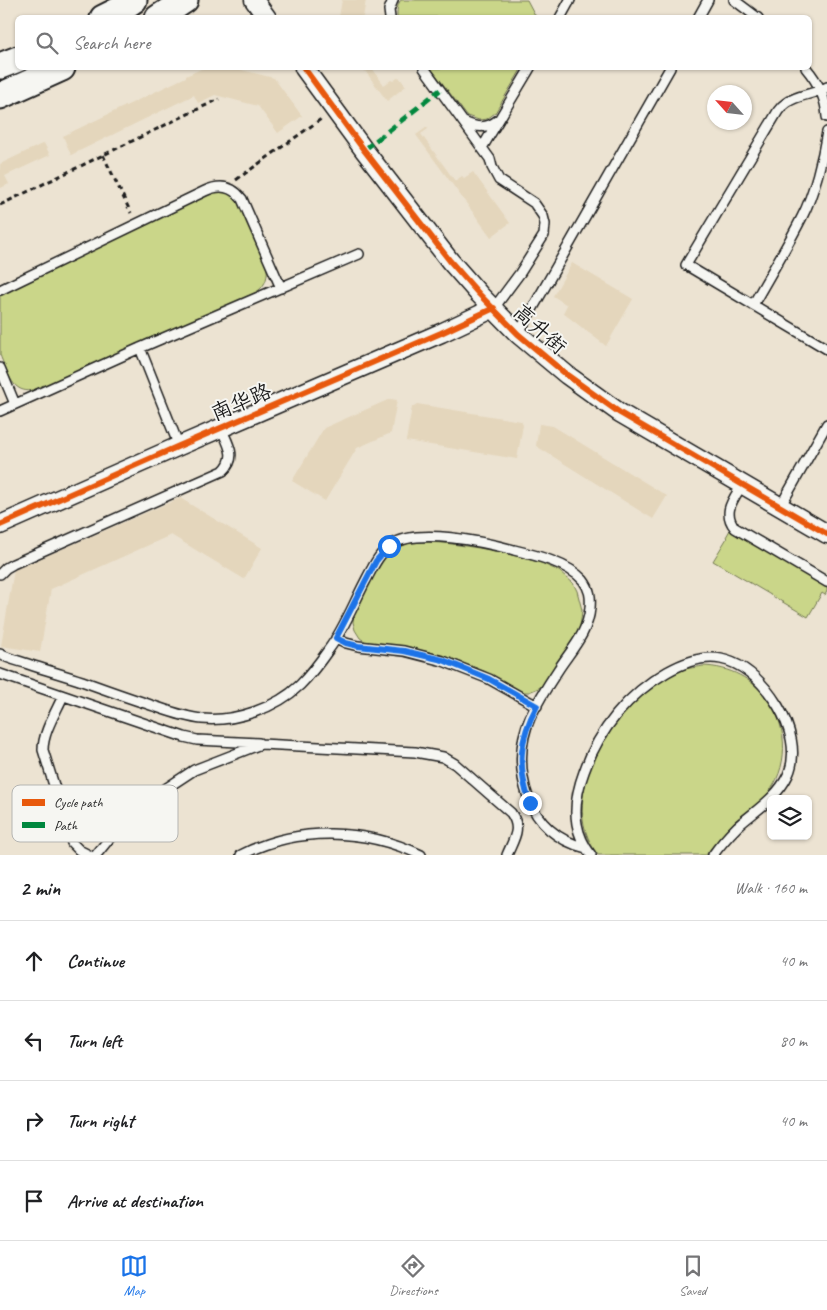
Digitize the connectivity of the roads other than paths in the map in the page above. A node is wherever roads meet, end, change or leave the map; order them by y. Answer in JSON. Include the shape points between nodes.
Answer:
{"nodes":[{"id":1,"x":134,"y":0,"type":"edge"},
{"id":2,"x":185,"y":0,"type":"edge"},
{"id":3,"x":254,"y":0,"type":"edge"},
{"id":4,"x":393,"y":0,"type":"edge"},
{"id":5,"x":570,"y":0,"type":"edge"},
{"id":6,"x":708,"y":0,"type":"edge"},
{"id":7,"x":734,"y":0,"type":"edge"},
{"id":8,"x":108,"y":15,"type":"edge"},
{"id":9,"x":162,"y":15,"type":"edge"},
{"id":10,"x":265,"y":15,"type":"edge"},
{"id":11,"x":390,"y":15,"type":"edge"},
{"id":12,"x":562,"y":15,"type":"edge"},
{"id":13,"x":700,"y":15,"type":"edge"},
{"id":14,"x":754,"y":15,"type":"edge"},
{"id":15,"x":15,"y":60,"type":"edge"},
{"id":16,"x":0,"y":66,"type":"edge"},
{"id":17,"x":58,"y":70,"type":"edge"},
{"id":18,"x":305,"y":70,"type":"edge"},
{"id":19,"x":425,"y":70,"type":"edge"},
{"id":20,"x":529,"y":70,"type":"edge"},
{"id":21,"x":669,"y":70,"type":"edge"},
{"id":22,"x":808,"y":70,"type":"edge"},
{"id":23,"x":824,"y":89,"type":"edge"},
{"id":24,"x":0,"y":96,"type":"edge"},
{"id":25,"x":827,"y":117,"type":"edge"},
{"id":26,"x":498,"y":120,"type":"junction"},
{"id":27,"x":464,"y":122,"type":"junction"},
{"id":28,"x":827,"y":132,"type":"edge"},
{"id":29,"x":482,"y":148,"type":"junction"},
{"id":30,"x":359,"y":254,"type":"dead end"},
{"id":31,"x":281,"y":288,"type":"junction"},
{"id":32,"x":0,"y":290,"type":"edge"},
{"id":33,"x":753,"y":305,"type":"junction"},
{"id":34,"x":494,"y":308,"type":"junction"},
{"id":35,"x":518,"y":334,"type":"junction"},
{"id":36,"x":140,"y":348,"type":"junction"},
{"id":37,"x":827,"y":349,"type":"edge"},
{"id":38,"x":0,"y":368,"type":"edge"},
{"id":39,"x":15,"y":404,"type":"junction"},
{"id":40,"x":0,"y":411,"type":"edge"},
{"id":41,"x":827,"y":424,"type":"edge"},
{"id":42,"x":221,"y":428,"type":"junction"},
{"id":43,"x":179,"y":446,"type":"junction"},
{"id":44,"x":742,"y":485,"type":"junction"},
{"id":45,"x":780,"y":507,"type":"junction"},
{"id":46,"x":0,"y":526,"type":"edge"},
{"id":47,"x":827,"y":534,"type":"edge"},
{"id":48,"x":0,"y":574,"type":"edge"},
{"id":49,"x":827,"y":582,"type":"edge"},
{"id":50,"x":336,"y":638,"type":"junction"},
{"id":51,"x":0,"y":654,"type":"edge"},
{"id":52,"x":0,"y":674,"type":"edge"},
{"id":53,"x":63,"y":696,"type":"junction"},
{"id":54,"x":537,"y":706,"type":"junction"},
{"id":55,"x":261,"y":744,"type":"junction"},
{"id":56,"x":54,"y":785,"type":"edge"},
{"id":57,"x":171,"y":785,"type":"edge"},
{"id":58,"x":72,"y":842,"type":"edge"},
{"id":59,"x":107,"y":842,"type":"edge"},
{"id":60,"x":263,"y":851,"type":"edge"},
{"id":61,"x":589,"y":852,"type":"edge"},
{"id":62,"x":89,"y":855,"type":"edge"},
{"id":63,"x":96,"y":855,"type":"edge"},
{"id":64,"x":240,"y":855,"type":"edge"},
{"id":65,"x":421,"y":855,"type":"edge"},
{"id":66,"x":507,"y":855,"type":"edge"},
{"id":67,"x":713,"y":855,"type":"edge"}],
"edges":[{"from":1,"to":8,"type":"main road"},
{"from":2,"to":9,"type":"main road"},
{"from":3,"to":10,"type":"street"},
{"from":4,"to":11,"type":"lane"},
{"from":5,"to":12,"type":"lane"},
{"from":6,"to":13,"type":"lane"},
{"from":7,"to":14,"type":"lane"},
{"from":15,"to":16,"type":"main road"},
{"from":17,"to":24,"type":"main road"},
{"from":18,"to":34,"type":"street","name":"高升街","via":[[411,212],[450,261]]},
{"from":19,"to":27,"type":"lane"},
{"from":20,"to":26,"type":"lane"},
{"from":21,"to":35,"type":"lane"},
{"from":22,"to":23,"type":"lane"},
{"from":23,"to":25,"type":"lane"},
{"from":23,"to":33,"type":"lane","via":[[795,98],[778,111],[686,265]]},
{"from":26,"to":27,"type":"lane","via":[[481,127]]},
{"from":26,"to":29,"type":"lane"},
{"from":27,"to":29,"type":"lane"},
{"from":28,"to":33,"type":"lane","via":[[810,199]]},
{"from":29,"to":34,"type":"lane","via":[[499,180],[534,203],[545,224],[544,236]]},
{"from":30,"to":31,"type":"lane"},
{"from":31,"to":32,"type":"lane","via":[[242,199],[231,189],[218,186]]},
{"from":31,"to":36,"type":"lane"},
{"from":33,"to":37,"type":"lane"},
{"from":34,"to":35,"type":"street","name":"高升街"},
{"from":34,"to":42,"type":"street","name":"南华路"},
{"from":35,"to":44,"type":"street","name":"高升街","via":[[620,413]]},
{"from":36,"to":39,"type":"lane"},
{"from":36,"to":43,"type":"lane"},
{"from":38,"to":39,"type":"lane"},
{"from":39,"to":40,"type":"lane"},
{"from":41,"to":45,"type":"lane"},
{"from":42,"to":43,"type":"street","name":"南华路"},
{"from":42,"to":48,"type":"lane","via":[[232,455],[223,471],[13,564]]},
{"from":43,"to":46,"type":"street","name":"南华路"},
{"from":44,"to":45,"type":"street","name":"高升街"},
{"from":44,"to":49,"type":"lane","via":[[729,510],[735,528]]},
{"from":45,"to":47,"type":"street","name":"高升街"},
{"from":50,"to":51,"type":"lane","via":[[309,675],[288,694],[260,709],[220,719],[179,715]]},
{"from":50,"to":54,"type":"lane","via":[[358,646],[404,651],[443,660],[489,679]]},
{"from":50,"to":54,"type":"lane","via":[[376,561],[389,546],[399,541],[420,536],[461,539],[548,560],[582,578],[591,598],[590,613],[576,645]]},
{"from":52,"to":53,"type":"lane"},
{"from":53,"to":55,"type":"lane","via":[[190,739]]},
{"from":53,"to":56,"type":"lane","via":[[43,742]]},
{"from":54,"to":61,"type":"lane","via":[[529,720],[522,747],[522,776],[530,803],[553,833]]},
{"from":55,"to":57,"type":"lane","via":[[194,770]]},
{"from":55,"to":66,"type":"lane","via":[[415,752],[443,757],[511,813],[517,822]]},
{"from":58,"to":62,"type":"lane"},
{"from":59,"to":63,"type":"lane"},
{"from":60,"to":64,"type":"lane"},
{"from":60,"to":65,"type":"lane","via":[[271,842],[317,834],[341,834],[387,841]]},
{"from":61,"to":67,"type":"lane","via":[[577,825],[577,798],[580,781],[604,730],[629,700],[654,680],[689,661],[708,658],[734,663],[758,679],[782,712],[792,743],[789,773],[782,785]]}]}
